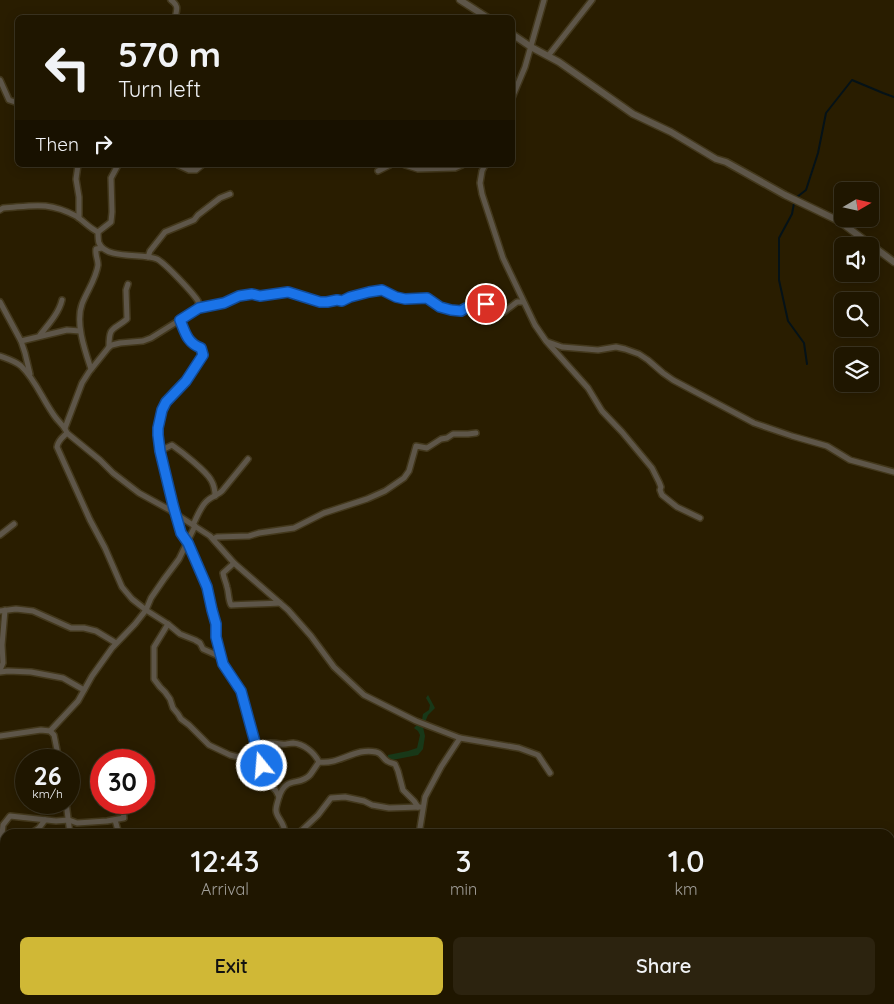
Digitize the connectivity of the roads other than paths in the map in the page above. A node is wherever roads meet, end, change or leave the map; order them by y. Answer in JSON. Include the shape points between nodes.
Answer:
{"nodes":[{"id":1,"x":171,"y":0,"type":"edge"},
{"id":2,"x":460,"y":0,"type":"edge"},
{"id":3,"x":544,"y":0,"type":"edge"},
{"id":4,"x":592,"y":0,"type":"edge"},
{"id":5,"x":176,"y":15,"type":"edge"},
{"id":6,"x":483,"y":15,"type":"edge"},
{"id":7,"x":515,"y":36,"type":"edge"},
{"id":8,"x":531,"y":47,"type":"junction"},
{"id":9,"x":548,"y":56,"type":"junction"},
{"id":10,"x":0,"y":80,"type":"edge"},
{"id":11,"x":515,"y":91,"type":"edge"},
{"id":12,"x":15,"y":102,"type":"edge"},
{"id":13,"x":78,"y":167,"type":"edge"},
{"id":14,"x":117,"y":167,"type":"edge"},
{"id":15,"x":182,"y":167,"type":"edge"},
{"id":16,"x":200,"y":167,"type":"edge"},
{"id":17,"x":386,"y":167,"type":"edge"},
{"id":18,"x":412,"y":167,"type":"edge"},
{"id":19,"x":457,"y":167,"type":"edge"},
{"id":20,"x":484,"y":167,"type":"edge"},
{"id":21,"x":378,"y":171,"type":"dead end"},
{"id":22,"x":230,"y":194,"type":"dead end"},
{"id":23,"x":0,"y":210,"type":"edge"},
{"id":24,"x":79,"y":218,"type":"junction"},
{"id":25,"x":98,"y":232,"type":"junction"},
{"id":26,"x":102,"y":248,"type":"junction"},
{"id":27,"x":148,"y":257,"type":"junction"},
{"id":28,"x":894,"y":262,"type":"edge"},
{"id":29,"x":128,"y":284,"type":"dead end"},
{"id":30,"x":62,"y":300,"type":"dead end"},
{"id":31,"x":0,"y":302,"type":"edge"},
{"id":32,"x":523,"y":302,"type":"junction"},
{"id":33,"x":199,"y":308,"type":"junction"},
{"id":34,"x":180,"y":320,"type":"junction"},
{"id":35,"x":80,"y":331,"type":"junction"},
{"id":36,"x":40,"y":336,"type":"junction"},
{"id":37,"x":21,"y":341,"type":"junction"},
{"id":38,"x":546,"y":341,"type":"junction"},
{"id":39,"x":109,"y":347,"type":"junction"},
{"id":40,"x":25,"y":353,"type":"junction"},
{"id":41,"x":0,"y":356,"type":"edge"},
{"id":42,"x":15,"y":362,"type":"junction"},
{"id":43,"x":91,"y":369,"type":"junction"},
{"id":44,"x":32,"y":380,"type":"junction"},
{"id":45,"x":66,"y":430,"type":"junction"},
{"id":46,"x":476,"y":433,"type":"dead end"},
{"id":47,"x":160,"y":451,"type":"junction"},
{"id":48,"x":248,"y":459,"type":"dead end"},
{"id":49,"x":894,"y":472,"type":"edge"},
{"id":50,"x":215,"y":496,"type":"junction"},
{"id":51,"x":175,"y":514,"type":"junction"},
{"id":52,"x":700,"y":518,"type":"dead end"},
{"id":53,"x":14,"y":524,"type":"dead end"},
{"id":54,"x":194,"y":525,"type":"junction"},
{"id":55,"x":0,"y":535,"type":"edge"},
{"id":56,"x":213,"y":539,"type":"junction"},
{"id":57,"x":188,"y":543,"type":"junction"},
{"id":58,"x":234,"y":563,"type":"junction"},
{"id":59,"x":281,"y":603,"type":"junction"},
{"id":60,"x":2,"y":610,"type":"edge"},
{"id":61,"x":146,"y":610,"type":"junction"},
{"id":62,"x":168,"y":624,"type":"junction"},
{"id":63,"x":116,"y":643,"type":"junction"},
{"id":64,"x":221,"y":657,"type":"junction"},
{"id":65,"x":0,"y":671,"type":"edge"},
{"id":66,"x":84,"y":690,"type":"junction"},
{"id":67,"x":50,"y":731,"type":"junction"},
{"id":68,"x":0,"y":736,"type":"edge"},
{"id":69,"x":460,"y":738,"type":"junction"},
{"id":70,"x":57,"y":749,"type":"edge"},
{"id":71,"x":259,"y":750,"type":"junction"},
{"id":72,"x":250,"y":760,"type":"dead end"},
{"id":73,"x":319,"y":762,"type":"junction"},
{"id":74,"x":550,"y":773,"type":"dead end"},
{"id":75,"x":279,"y":797,"type":"junction"},
{"id":76,"x":420,"y":806,"type":"junction"},
{"id":77,"x":68,"y":814,"type":"edge"},
{"id":78,"x":124,"y":814,"type":"edge"},
{"id":79,"x":45,"y":820,"type":"junction"},
{"id":80,"x":69,"y":820,"type":"junction"},
{"id":81,"x":115,"y":820,"type":"junction"},
{"id":82,"x":3,"y":829,"type":"edge"},
{"id":83,"x":38,"y":829,"type":"edge"},
{"id":84,"x":70,"y":829,"type":"edge"},
{"id":85,"x":118,"y":829,"type":"edge"},
{"id":86,"x":285,"y":829,"type":"edge"},
{"id":87,"x":303,"y":829,"type":"edge"},
{"id":88,"x":419,"y":829,"type":"edge"}],
"edges":[{"from":1,"to":5,"type":"street","via":[[176,4]]},
{"from":2,"to":6,"type":"street"},
{"from":3,"to":8,"type":"street"},
{"from":4,"to":9,"type":"street"},
{"from":7,"to":8,"type":"street"},
{"from":8,"to":9,"type":"street"},
{"from":8,"to":11,"type":"street"},
{"from":9,"to":28,"type":"street","via":[[633,114],[839,221]]},
{"from":10,"to":12,"type":"street","via":[[9,100]]},
{"from":13,"to":24,"type":"street"},
{"from":14,"to":25,"type":"street","via":[[111,178],[111,222]]},
{"from":15,"to":16,"type":"street","via":[[189,170]]},
{"from":17,"to":21,"type":"street"},
{"from":18,"to":19,"type":"street"},
{"from":20,"to":32,"type":"street","via":[[480,182],[482,194],[503,258]]},
{"from":22,"to":27,"type":"street","via":[[220,198],[194,220],[165,232]]},
{"from":23,"to":24,"type":"street","via":[[51,206]]},
{"from":24,"to":25,"type":"street"},
{"from":25,"to":26,"type":"street"},
{"from":26,"to":27,"type":"street"},
{"from":26,"to":35,"type":"street","via":[[96,250],[96,275],[81,306]]},
{"from":27,"to":33,"type":"street","via":[[159,260],[180,279],[198,301]]},
{"from":29,"to":39,"type":"street","via":[[127,319],[111,329]]},
{"from":30,"to":36,"type":"street"},
{"from":31,"to":37,"type":"street"},
{"from":32,"to":33,"type":"street","via":[[517,302],[504,312],[490,304],[461,311],[440,307],[427,298],[405,299],[382,290],[327,302],[288,292],[252,294]]},
{"from":32,"to":38,"type":"street"},
{"from":33,"to":34,"type":"street"},
{"from":34,"to":39,"type":"street","via":[[151,338]]},
{"from":34,"to":47,"type":"street","via":[[187,337],[201,348],[203,355],[162,410],[158,428]]},
{"from":35,"to":36,"type":"street","via":[[67,330]]},
{"from":35,"to":43,"type":"street"},
{"from":36,"to":37,"type":"street"},
{"from":37,"to":40,"type":"street"},
{"from":38,"to":49,"type":"street","via":[[562,347],[616,348],[636,353],[673,380],[754,423],[827,446],[850,460]]},
{"from":38,"to":52,"type":"street","via":[[652,468],[660,493],[677,507]]},
{"from":39,"to":43,"type":"street"},
{"from":40,"to":42,"type":"street"},
{"from":40,"to":44,"type":"street"},
{"from":41,"to":42,"type":"street"},
{"from":42,"to":44,"type":"street"},
{"from":43,"to":45,"type":"street","via":[[82,383]]},
{"from":44,"to":45,"type":"street"},
{"from":45,"to":51,"type":"street","via":[[113,473]]},
{"from":45,"to":61,"type":"street","via":[[57,447],[68,472],[122,587]]},
{"from":46,"to":56,"type":"street","via":[[453,434],[427,448],[416,446],[404,478],[367,499],[324,513],[294,528]]},
{"from":47,"to":50,"type":"street","via":[[172,445],[203,470],[211,480]]},
{"from":47,"to":51,"type":"street"},
{"from":48,"to":50,"type":"street"},
{"from":50,"to":54,"type":"street","via":[[204,504]]},
{"from":51,"to":54,"type":"street"},
{"from":51,"to":57,"type":"street"},
{"from":53,"to":55,"type":"street"},
{"from":54,"to":56,"type":"street"},
{"from":54,"to":57,"type":"street"},
{"from":56,"to":58,"type":"street"},
{"from":57,"to":61,"type":"street"},
{"from":57,"to":64,"type":"street","via":[[207,587]]},
{"from":58,"to":59,"type":"street"},
{"from":58,"to":59,"type":"street","via":[[223,578],[231,605]]},
{"from":59,"to":69,"type":"street","via":[[334,667],[364,695]]},
{"from":60,"to":63,"type":"street","via":[[33,611],[71,628],[96,631]]},
{"from":60,"to":65,"type":"street","via":[[3,663]]},
{"from":61,"to":62,"type":"street"},
{"from":61,"to":63,"type":"street"},
{"from":62,"to":64,"type":"street","via":[[200,643],[203,649]]},
{"from":62,"to":72,"type":"street","via":[[154,647],[154,679],[181,719],[208,745]]},
{"from":63,"to":66,"type":"street"},
{"from":64,"to":71,"type":"street","via":[[224,668],[241,691]]},
{"from":65,"to":66,"type":"street","via":[[63,678]]},
{"from":66,"to":67,"type":"street"},
{"from":67,"to":68,"type":"street"},
{"from":67,"to":70,"type":"street"},
{"from":69,"to":74,"type":"street","via":[[519,748],[538,756]]},
{"from":69,"to":76,"type":"street"},
{"from":71,"to":73,"type":"street","via":[[264,744],[274,742],[298,744],[315,755]]},
{"from":71,"to":75,"type":"street","via":[[263,777]]},
{"from":73,"to":75,"type":"street","via":[[309,776],[286,784]]},
{"from":73,"to":76,"type":"street","via":[[338,761],[356,752],[382,754],[386,761],[395,764],[403,790]]},
{"from":75,"to":86,"type":"street","via":[[276,810]]},
{"from":76,"to":87,"type":"street","via":[[389,808],[345,797],[331,798]]},
{"from":76,"to":88,"type":"street"},
{"from":77,"to":80,"type":"street"},
{"from":78,"to":81,"type":"street","via":[[124,818]]},
{"from":79,"to":80,"type":"street"},
{"from":79,"to":82,"type":"street","via":[[10,816]]},
{"from":79,"to":83,"type":"street"},
{"from":80,"to":81,"type":"street","via":[[77,823]]},
{"from":80,"to":84,"type":"street"},
{"from":81,"to":85,"type":"street"}]}
